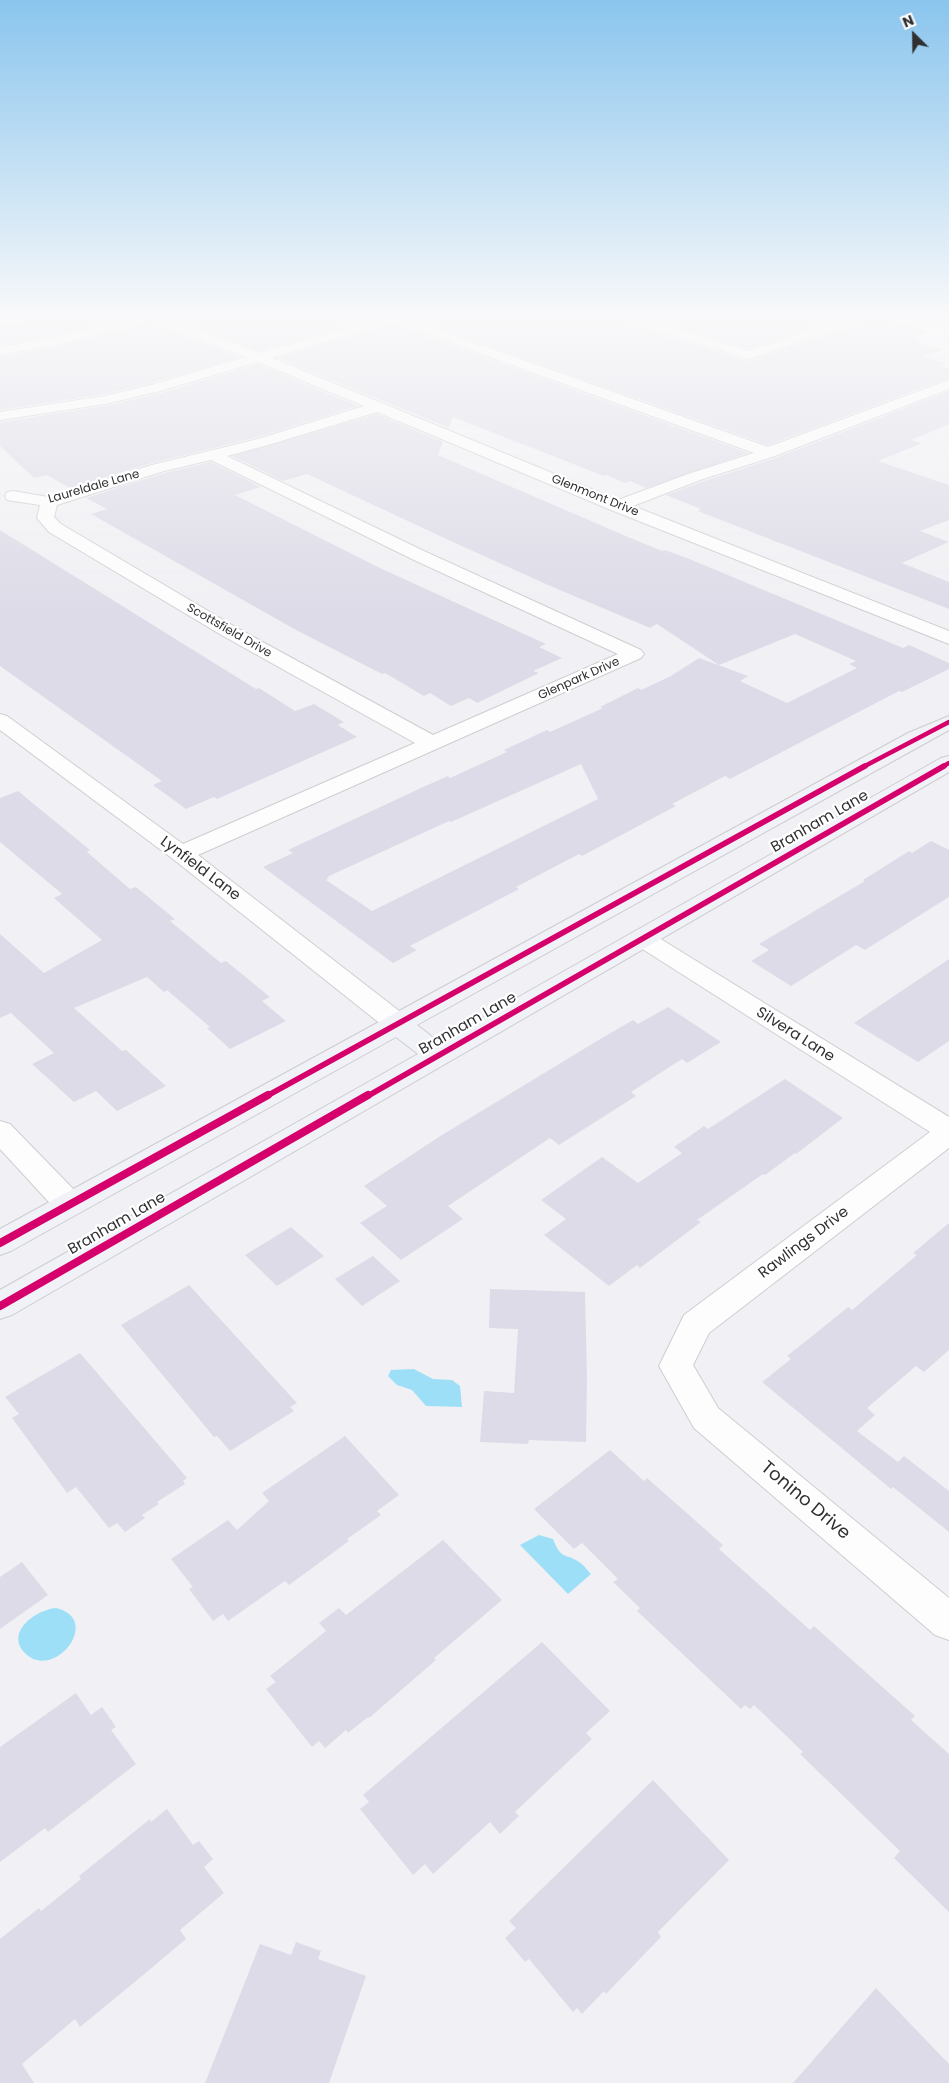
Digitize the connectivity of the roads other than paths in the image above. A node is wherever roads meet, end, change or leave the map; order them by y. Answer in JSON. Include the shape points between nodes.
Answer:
{"nodes":[{"id":1,"x":346,"y":416,"type":"edge"},
{"id":2,"x":399,"y":416,"type":"edge"},
{"id":3,"x":667,"y":416,"type":"edge"},
{"id":4,"x":865,"y":416,"type":"edge"},
{"id":5,"x":769,"y":453,"type":"junction"},
{"id":6,"x":214,"y":455,"type":"junction"},
{"id":7,"x":12,"y":496,"type":"dead end"},
{"id":8,"x":49,"y":502,"type":"junction"},
{"id":9,"x":617,"y":506,"type":"junction"},
{"id":10,"x":949,"y":638,"type":"edge"},
{"id":11,"x":0,"y":720,"type":"edge"},
{"id":12,"x":949,"y":722,"type":"edge"},
{"id":13,"x":433,"y":744,"type":"junction"},
{"id":14,"x":949,"y":763,"type":"edge"},
{"id":15,"x":181,"y":854,"type":"junction"},
{"id":16,"x":642,"y":938,"type":"junction"},
{"id":17,"x":397,"y":1023,"type":"junction"},
{"id":18,"x":438,"y":1056,"type":"junction"},
{"id":19,"x":0,"y":1131,"type":"edge"},
{"id":20,"x":949,"y":1132,"type":"edge"},
{"id":21,"x":69,"y":1204,"type":"junction"},
{"id":22,"x":0,"y":1243,"type":"edge"},
{"id":23,"x":0,"y":1306,"type":"edge"},
{"id":24,"x":676,"y":1366,"type":"joint"},
{"id":25,"x":949,"y":1622,"type":"edge"}],
"edges":[{"from":1,"to":6,"type":"street","name":"Laureldale Lane"},
{"from":2,"to":9,"type":"street","name":"Glenmont Drive"},
{"from":3,"to":5,"type":"street"},
{"from":4,"to":5,"type":"street"},
{"from":5,"to":9,"type":"street"},
{"from":6,"to":8,"type":"street","name":"Laureldale Lane","via":[[158,468]]},
{"from":6,"to":13,"type":"street","name":"Glenpark Drive","via":[[420,556],[634,654]]},
{"from":7,"to":8,"type":"street","name":"Laureldale Lane"},
{"from":8,"to":13,"type":"street","name":"Scottsfield Drive","via":[[45,518],[56,528],[230,632]]},
{"from":9,"to":10,"type":"street","name":"Glenmont Drive"},
{"from":11,"to":15,"type":"street","name":"Lynfield Lane"},
{"from":12,"to":17,"type":"main road","name":"Branham Lane"},
{"from":13,"to":15,"type":"street","name":"Glenpark Drive"},
{"from":14,"to":16,"type":"main road","name":"Branham Lane"},
{"from":15,"to":17,"type":"street","name":"Lynfield Lane"},
{"from":16,"to":18,"type":"main road","name":"Branham Lane"},
{"from":16,"to":20,"type":"street","name":"Silvera Lane"},
{"from":17,"to":18,"type":"main road"},
{"from":17,"to":21,"type":"main road","name":"Branham Lane"},
{"from":18,"to":23,"type":"main road","name":"Branham Lane"},
{"from":19,"to":21,"type":"street"},
{"from":20,"to":24,"type":"street","name":"Rawlings Drive","via":[[696,1324]]},
{"from":21,"to":22,"type":"main road","name":"Branham Lane"},
{"from":24,"to":25,"type":"street","name":"Tonino Drive","via":[[706,1418]]}]}
